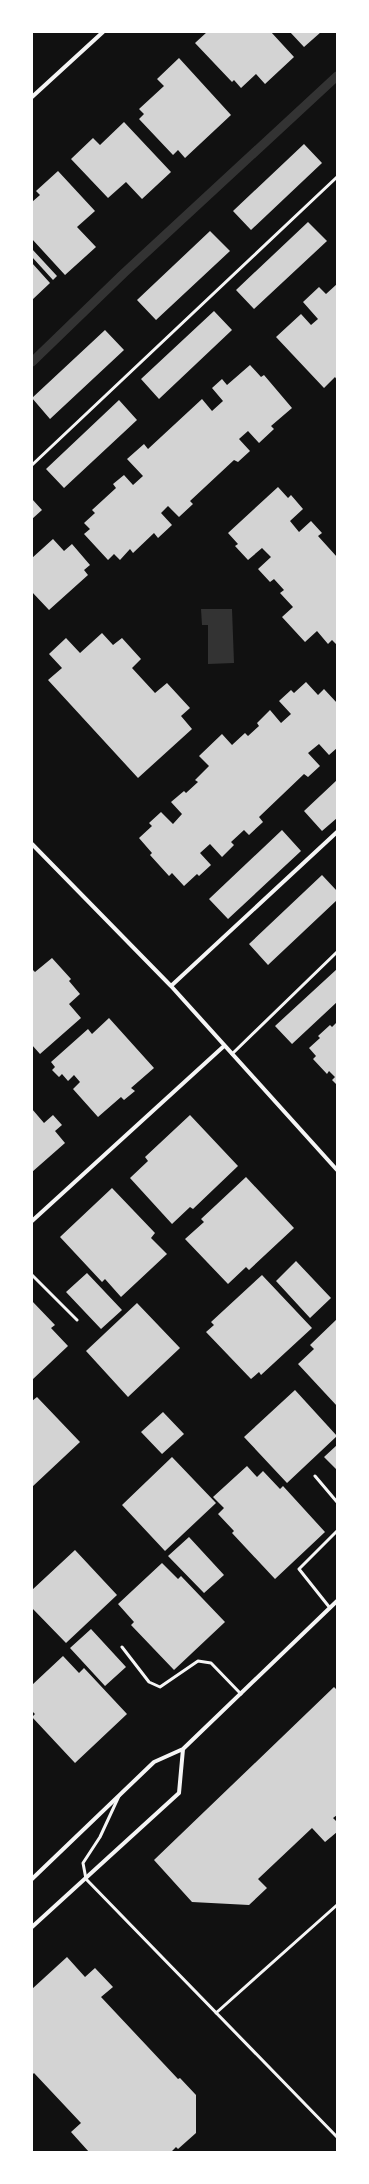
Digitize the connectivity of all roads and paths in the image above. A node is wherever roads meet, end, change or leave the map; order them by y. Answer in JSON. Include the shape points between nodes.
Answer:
{"nodes":[{"id":1,"x":103,"y":32,"type":"edge"},
{"id":2,"x":32,"y":97,"type":"edge"},
{"id":3,"x":337,"y":177,"type":"edge"},
{"id":4,"x":32,"y":465,"type":"edge"},
{"id":5,"x":337,"y":832,"type":"edge"},
{"id":6,"x":32,"y":844,"type":"edge"},
{"id":7,"x":337,"y":952,"type":"edge"},
{"id":8,"x":171,"y":986,"type":"junction"},
{"id":9,"x":224,"y":1046,"type":"junction"},
{"id":10,"x":232,"y":1054,"type":"junction"},
{"id":11,"x":337,"y":1170,"type":"edge"},
{"id":12,"x":32,"y":1222,"type":"edge"},
{"id":13,"x":32,"y":1275,"type":"edge"},
{"id":14,"x":77,"y":1320,"type":"dead end"},
{"id":15,"x":315,"y":1476,"type":"dead end"},
{"id":16,"x":337,"y":1502,"type":"edge"},
{"id":17,"x":337,"y":1531,"type":"edge"},
{"id":18,"x":337,"y":1601,"type":"edge"},
{"id":19,"x":330,"y":1608,"type":"junction"},
{"id":20,"x":122,"y":1647,"type":"dead end"},
{"id":21,"x":241,"y":1694,"type":"junction"},
{"id":22,"x":183,"y":1750,"type":"junction"},
{"id":23,"x":120,"y":1794,"type":"junction"},
{"id":24,"x":32,"y":1879,"type":"edge"},
{"id":25,"x":86,"y":1879,"type":"junction"},
{"id":26,"x":337,"y":1905,"type":"edge"},
{"id":27,"x":32,"y":1926,"type":"edge"},
{"id":28,"x":216,"y":2013,"type":"junction"},
{"id":29,"x":337,"y":2137,"type":"edge"}],
"edges":[{"from":1,"to":2,"type":"street"},
{"from":3,"to":4,"type":"lane"},
{"from":5,"to":8,"type":"street"},
{"from":6,"to":8,"type":"street"},
{"from":7,"to":10,"type":"lane"},
{"from":8,"to":9,"type":"street"},
{"from":9,"to":10,"type":"street"},
{"from":9,"to":12,"type":"street"},
{"from":10,"to":11,"type":"street"},
{"from":13,"to":14,"type":"lane"},
{"from":15,"to":16,"type":"lane"},
{"from":17,"to":19,"type":"lane","via":[[299,1569]]},
{"from":18,"to":19,"type":"street"},
{"from":19,"to":21,"type":"street"},
{"from":20,"to":21,"type":"lane","via":[[149,1682],[160,1688],[198,1661],[210,1663]]},
{"from":21,"to":22,"type":"street"},
{"from":22,"to":23,"type":"street","via":[[154,1762]]},
{"from":22,"to":25,"type":"street","via":[[179,1793]]},
{"from":23,"to":24,"type":"street"},
{"from":23,"to":25,"type":"lane","via":[[100,1837],[83,1862]]},
{"from":25,"to":27,"type":"street"},
{"from":25,"to":28,"type":"lane"},
{"from":26,"to":28,"type":"lane"},
{"from":28,"to":29,"type":"lane"}]}
